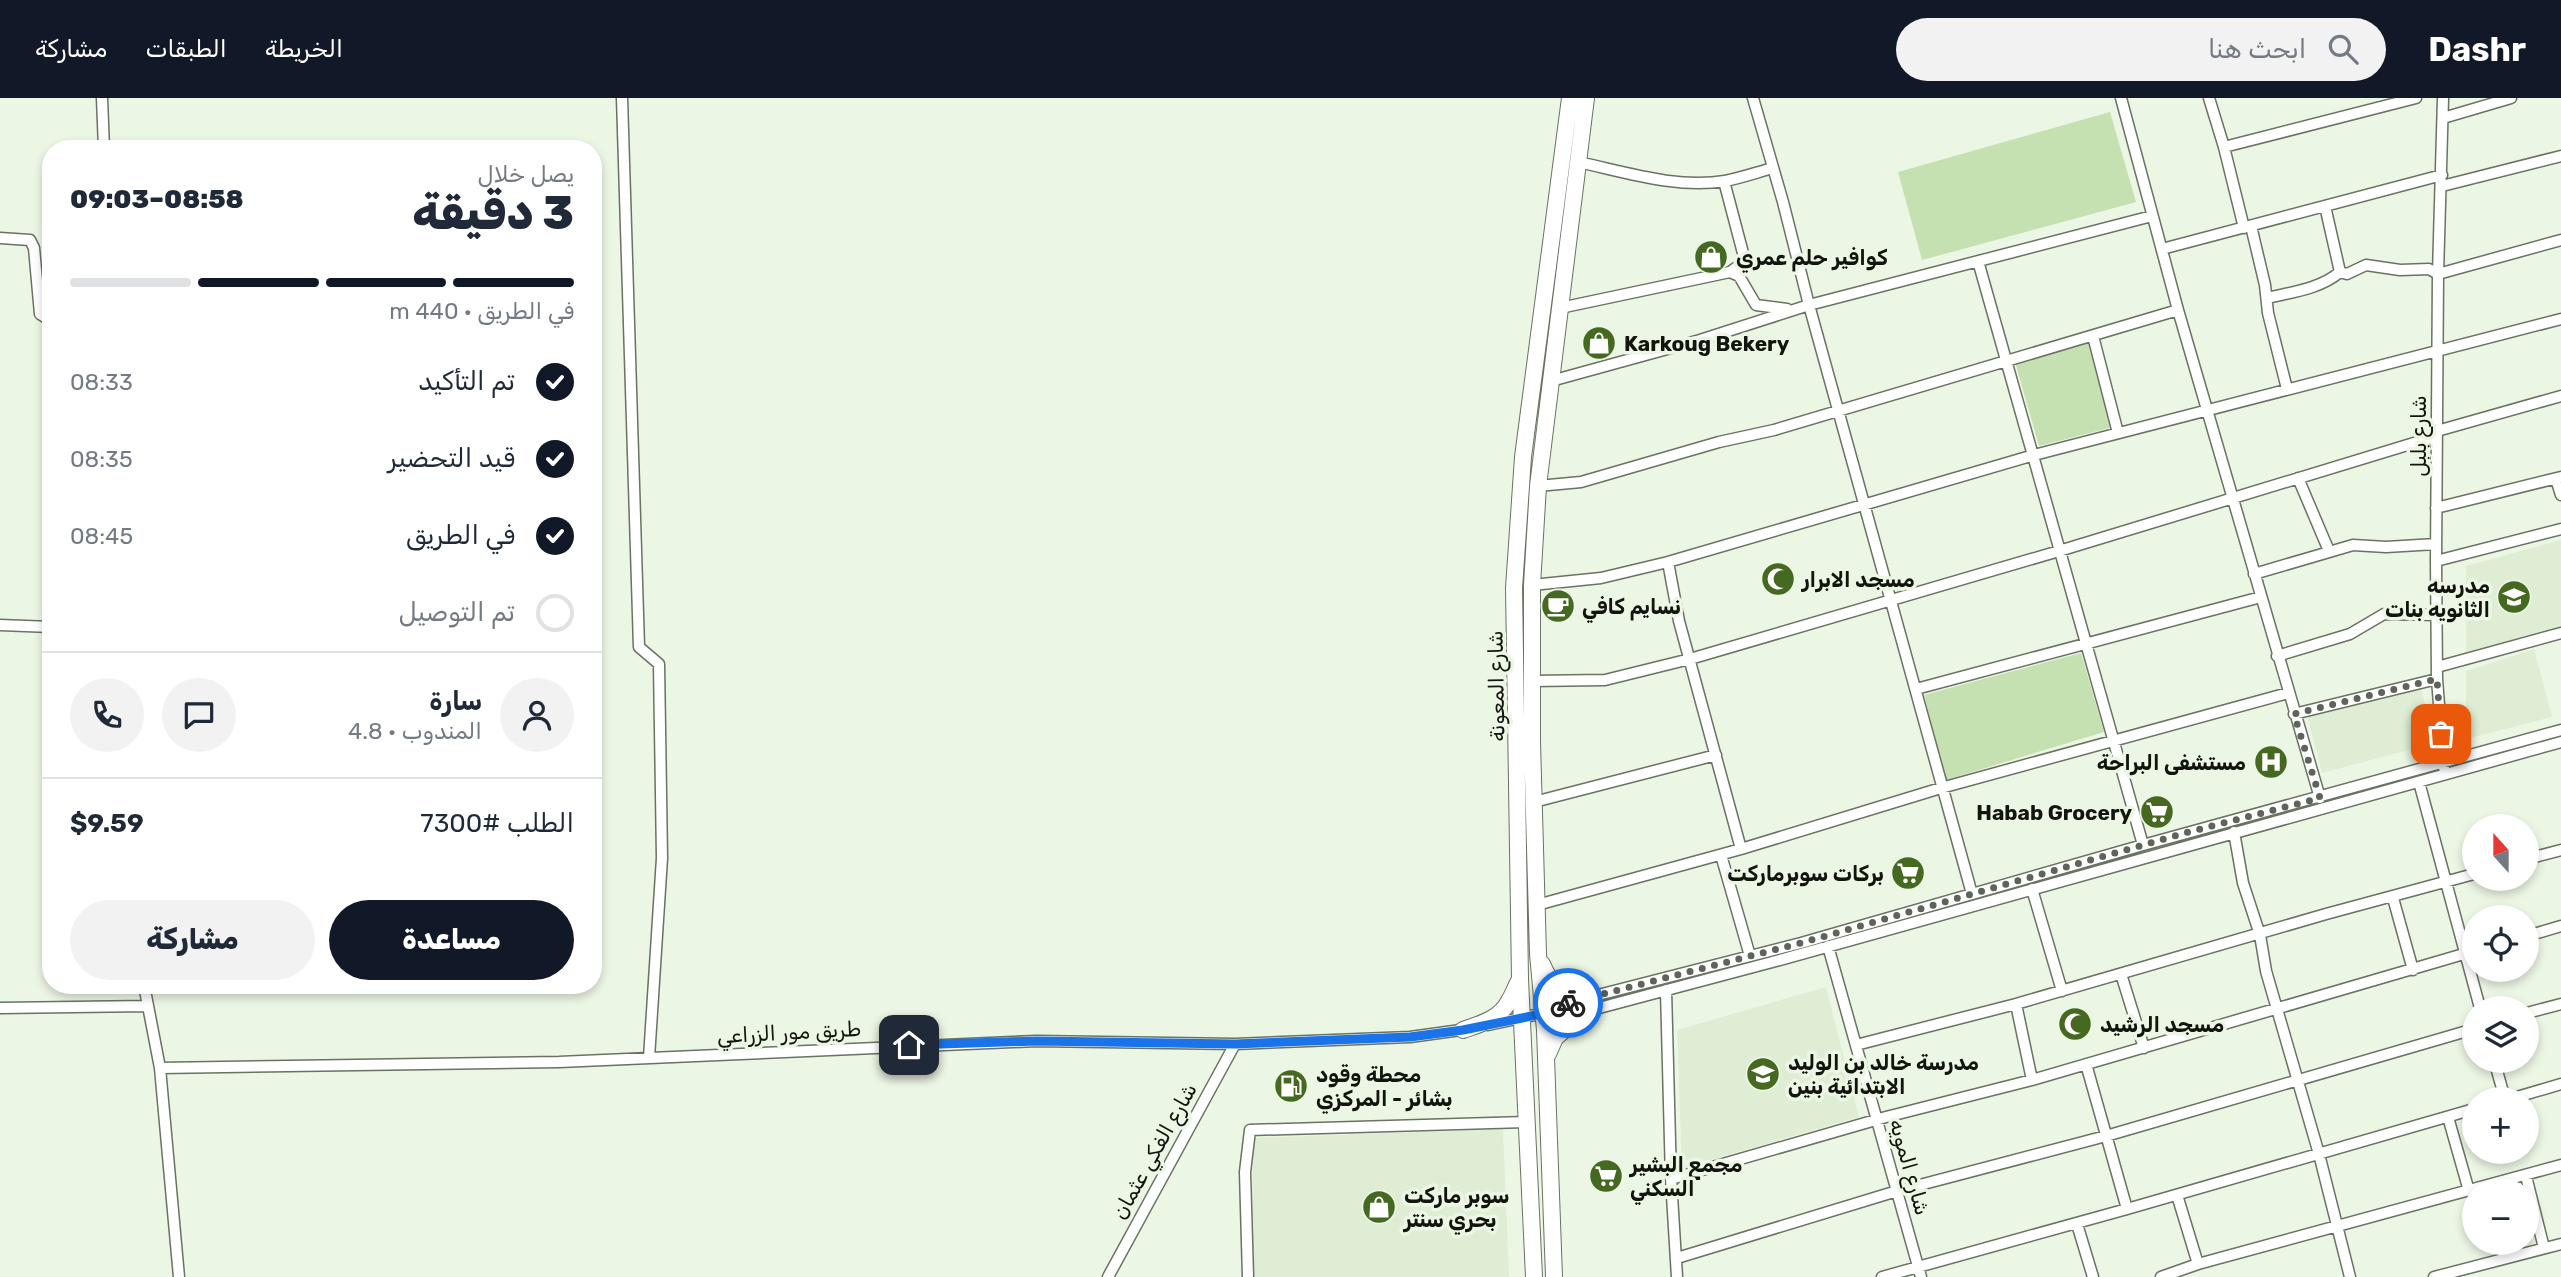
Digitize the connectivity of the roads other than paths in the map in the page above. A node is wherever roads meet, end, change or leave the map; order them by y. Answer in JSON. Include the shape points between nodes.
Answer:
{"nodes":[{"id":1,"x":102,"y":98,"type":"edge"},
{"id":2,"x":622,"y":98,"type":"edge"},
{"id":3,"x":1570,"y":98,"type":"edge"},
{"id":4,"x":1586,"y":98,"type":"edge"},
{"id":5,"x":1753,"y":98,"type":"edge"},
{"id":6,"x":2121,"y":98,"type":"edge"},
{"id":7,"x":2210,"y":98,"type":"edge"},
{"id":8,"x":2416,"y":98,"type":"edge"},
{"id":9,"x":2443,"y":98,"type":"edge"},
{"id":10,"x":2511,"y":98,"type":"edge"},
{"id":11,"x":2443,"y":118,"type":"junction"},
{"id":12,"x":104,"y":140,"type":"edge"},
{"id":13,"x":2224,"y":147,"type":"junction"},
{"id":14,"x":2561,"y":156,"type":"edge"},
{"id":15,"x":1578,"y":162,"type":"junction"},
{"id":16,"x":1773,"y":168,"type":"junction"},
{"id":17,"x":1724,"y":181,"type":"junction"},
{"id":18,"x":2442,"y":181,"type":"junction"},
{"id":19,"x":2325,"y":206,"type":"junction"},
{"id":20,"x":2152,"y":216,"type":"junction"},
{"id":21,"x":2247,"y":227,"type":"junction"},
{"id":22,"x":0,"y":238,"type":"edge"},
{"id":23,"x":2561,"y":240,"type":"edge"},
{"id":24,"x":2162,"y":249,"type":"junction"},
{"id":25,"x":1978,"y":261,"type":"junction"},
{"id":26,"x":1730,"y":272,"type":"junction"},
{"id":27,"x":2340,"y":272,"type":"junction"},
{"id":28,"x":2438,"y":274,"type":"junction"},
{"id":29,"x":2267,"y":299,"type":"junction"},
{"id":30,"x":1809,"y":305,"type":"junction"},
{"id":31,"x":1560,"y":307,"type":"junction"},
{"id":32,"x":1792,"y":310,"type":"junction"},
{"id":33,"x":2178,"y":310,"type":"junction"},
{"id":34,"x":42,"y":315,"type":"edge"},
{"id":35,"x":2561,"y":319,"type":"edge"},
{"id":36,"x":2093,"y":336,"type":"junction"},
{"id":37,"x":2437,"y":352,"type":"junction"},
{"id":38,"x":2007,"y":360,"type":"junction"},
{"id":39,"x":1551,"y":381,"type":"junction"},
{"id":40,"x":2287,"y":389,"type":"junction"},
{"id":41,"x":2561,"y":396,"type":"edge"},
{"id":42,"x":1837,"y":410,"type":"junction"},
{"id":43,"x":2207,"y":410,"type":"junction"},
{"id":44,"x":2118,"y":433,"type":"junction"},
{"id":45,"x":2437,"y":434,"type":"junction"},
{"id":46,"x":2034,"y":455,"type":"junction"},
{"id":47,"x":2298,"y":478,"type":"junction"},
{"id":48,"x":2559,"y":478,"type":"edge"},
{"id":49,"x":1538,"y":486,"type":"junction"},
{"id":50,"x":2561,"y":495,"type":"edge"},
{"id":51,"x":2232,"y":497,"type":"junction"},
{"id":52,"x":1864,"y":503,"type":"junction"},
{"id":53,"x":2436,"y":508,"type":"junction"},
{"id":54,"x":2561,"y":529,"type":"edge"},
{"id":55,"x":2436,"y":544,"type":"junction"},
{"id":56,"x":2059,"y":551,"type":"junction"},
{"id":57,"x":2329,"y":551,"type":"junction"},
{"id":58,"x":2436,"y":561,"type":"junction"},
{"id":59,"x":1668,"y":562,"type":"junction"},
{"id":60,"x":2254,"y":574,"type":"junction"},
{"id":61,"x":1532,"y":585,"type":"junction"},
{"id":62,"x":2260,"y":597,"type":"junction"},
{"id":63,"x":1891,"y":601,"type":"junction"},
{"id":64,"x":2436,"y":615,"type":"junction"},
{"id":65,"x":0,"y":625,"type":"edge"},
{"id":66,"x":42,"y":627,"type":"edge"},
{"id":67,"x":2561,"y":633,"type":"edge"},
{"id":68,"x":2085,"y":645,"type":"junction"},
{"id":69,"x":2277,"y":656,"type":"junction"},
{"id":70,"x":1690,"y":659,"type":"junction"},
{"id":71,"x":2437,"y":667,"type":"junction"},
{"id":72,"x":2437,"y":679,"type":"junction"},
{"id":73,"x":1531,"y":681,"type":"junction"},
{"id":74,"x":1916,"y":689,"type":"junction"},
{"id":75,"x":2288,"y":693,"type":"junction"},
{"id":76,"x":2294,"y":714,"type":"junction"},
{"id":77,"x":2561,"y":730,"type":"edge"},
{"id":78,"x":2112,"y":740,"type":"junction"},
{"id":79,"x":2561,"y":742,"type":"edge"},
{"id":80,"x":1716,"y":755,"type":"junction"},
{"id":81,"x":2443,"y":762,"type":"junction"},
{"id":82,"x":2445,"y":775,"type":"junction"},
{"id":83,"x":2419,"y":782,"type":"junction"},
{"id":84,"x":1941,"y":788,"type":"junction"},
{"id":85,"x":2320,"y":798,"type":"junction"},
{"id":86,"x":1534,"y":803,"type":"junction"},
{"id":87,"x":2234,"y":832,"type":"junction"},
{"id":88,"x":2143,"y":845,"type":"junction"},
{"id":89,"x":1741,"y":849,"type":"junction"},
{"id":90,"x":2561,"y":850,"type":"edge"},
{"id":91,"x":1721,"y":855,"type":"junction"},
{"id":92,"x":2539,"y":856,"type":"edge"},
{"id":93,"x":2462,"y":878,"type":"edge"},
{"id":94,"x":2447,"y":882,"type":"junction"},
{"id":95,"x":2032,"y":889,"type":"junction"},
{"id":96,"x":1972,"y":894,"type":"junction"},
{"id":97,"x":2393,"y":898,"type":"junction"},
{"id":98,"x":1536,"y":905,"type":"junction"},
{"id":99,"x":2561,"y":926,"type":"edge"},
{"id":100,"x":2462,"y":930,"type":"edge"},
{"id":101,"x":2539,"y":932,"type":"edge"},
{"id":102,"x":2260,"y":935,"type":"junction"},
{"id":103,"x":1828,"y":946,"type":"junction"},
{"id":104,"x":1538,"y":954,"type":"junction"},
{"id":105,"x":2462,"y":955,"type":"edge"},
{"id":106,"x":1750,"y":956,"type":"junction"},
{"id":107,"x":2413,"y":970,"type":"junction"},
{"id":108,"x":2121,"y":974,"type":"junction"},
{"id":109,"x":1520,"y":979,"type":"junction"},
{"id":110,"x":1666,"y":990,"type":"junction"},
{"id":111,"x":2062,"y":990,"type":"junction"},
{"id":112,"x":146,"y":994,"type":"edge"},
{"id":113,"x":1595,"y":997,"type":"junction"},
{"id":114,"x":2016,"y":1004,"type":"junction"},
{"id":115,"x":2561,"y":1004,"type":"edge"},
{"id":116,"x":148,"y":1006,"type":"junction"},
{"id":117,"x":0,"y":1008,"type":"edge"},
{"id":118,"x":2276,"y":1010,"type":"junction"},
{"id":119,"x":2539,"y":1010,"type":"edge"},
{"id":120,"x":1584,"y":1012,"type":"junction"},
{"id":121,"x":1544,"y":1013,"type":"junction"},
{"id":122,"x":1522,"y":1018,"type":"junction"},
{"id":123,"x":1463,"y":1030,"type":"junction"},
{"id":124,"x":2462,"y":1032,"type":"edge"},
{"id":125,"x":1235,"y":1044,"type":"junction"},
{"id":126,"x":1856,"y":1045,"type":"junction"},
{"id":127,"x":2144,"y":1048,"type":"junction"},
{"id":128,"x":649,"y":1058,"type":"junction"},
{"id":129,"x":1546,"y":1063,"type":"junction"},
{"id":130,"x":2086,"y":1064,"type":"junction"},
{"id":131,"x":160,"y":1068,"type":"junction"},
{"id":132,"x":2032,"y":1080,"type":"junction"},
{"id":133,"x":2298,"y":1080,"type":"junction"},
{"id":134,"x":2561,"y":1084,"type":"edge"},
{"id":135,"x":2539,"y":1090,"type":"edge"},
{"id":136,"x":2462,"y":1113,"type":"edge"},
{"id":137,"x":2448,"y":1117,"type":"junction"},
{"id":138,"x":1876,"y":1120,"type":"junction"},
{"id":139,"x":1528,"y":1122,"type":"junction"},
{"id":140,"x":2105,"y":1136,"type":"junction"},
{"id":141,"x":2319,"y":1154,"type":"junction"},
{"id":142,"x":2561,"y":1166,"type":"edge"},
{"id":143,"x":2526,"y":1176,"type":"junction"},
{"id":144,"x":1671,"y":1178,"type":"junction"},
{"id":145,"x":2465,"y":1178,"type":"edge"},
{"id":146,"x":2518,"y":1178,"type":"edge"},
{"id":147,"x":1897,"y":1191,"type":"junction"},
{"id":148,"x":2462,"y":1193,"type":"edge"},
{"id":149,"x":2177,"y":1195,"type":"junction"},
{"id":150,"x":2127,"y":1209,"type":"junction"},
{"id":151,"x":2077,"y":1224,"type":"junction"},
{"id":152,"x":2337,"y":1226,"type":"junction"},
{"id":153,"x":2561,"y":1244,"type":"edge"},
{"id":154,"x":2544,"y":1248,"type":"junction"},
{"id":155,"x":1677,"y":1258,"type":"junction"},
{"id":156,"x":2198,"y":1265,"type":"junction"},
{"id":157,"x":1920,"y":1272,"type":"edge"},
{"id":158,"x":2461,"y":1274,"type":"edge"},
{"id":159,"x":179,"y":1277,"type":"edge"},
{"id":160,"x":1108,"y":1277,"type":"edge"},
{"id":161,"x":1248,"y":1277,"type":"edge"},
{"id":162,"x":1534,"y":1277,"type":"edge"},
{"id":163,"x":1554,"y":1277,"type":"edge"},
{"id":164,"x":1677,"y":1277,"type":"edge"},
{"id":165,"x":1882,"y":1277,"type":"edge"},
{"id":166,"x":2093,"y":1277,"type":"edge"},
{"id":167,"x":2161,"y":1277,"type":"edge"},
{"id":168,"x":2350,"y":1277,"type":"edge"},
{"id":169,"x":2434,"y":1277,"type":"edge"}],
"edges":[{"from":1,"to":12,"type":"street"},
{"from":2,"to":128,"type":"street","via":[[639,647],[659,664],[662,858]]},
{"from":3,"to":109,"type":"highway","name":"شارع المعونة","via":[[1516,540]]},
{"from":4,"to":15,"type":"highway","name":"شارع المعونة"},
{"from":5,"to":16,"type":"street"},
{"from":6,"to":20,"type":"street"},
{"from":7,"to":13,"type":"street"},
{"from":8,"to":13,"type":"street"},
{"from":9,"to":11,"type":"street","name":"شارع بلبل"},
{"from":10,"to":11,"type":"street"},
{"from":11,"to":18,"type":"street","name":"شارع بلبل"},
{"from":13,"to":21,"type":"street"},
{"from":14,"to":18,"type":"street"},
{"from":15,"to":17,"type":"street","via":[[1662,180]]},
{"from":15,"to":31,"type":"highway","name":"شارع المعونة"},
{"from":16,"to":17,"type":"street"},
{"from":16,"to":30,"type":"street"},
{"from":17,"to":26,"type":"street","via":[[1744,257]]},
{"from":18,"to":19,"type":"street"},
{"from":18,"to":28,"type":"street","name":"شارع بلبل"},
{"from":19,"to":21,"type":"street"},
{"from":19,"to":27,"type":"street"},
{"from":20,"to":24,"type":"street"},
{"from":20,"to":25,"type":"street"},
{"from":21,"to":24,"type":"street"},
{"from":21,"to":29,"type":"street"},
{"from":22,"to":34,"type":"street","via":[[30,240]]},
{"from":23,"to":28,"type":"street"},
{"from":24,"to":33,"type":"street"},
{"from":25,"to":30,"type":"street"},
{"from":25,"to":38,"type":"street"},
{"from":26,"to":31,"type":"street"},
{"from":26,"to":32,"type":"street","via":[[1739,276],[1756,305]]},
{"from":27,"to":28,"type":"street","via":[[2347,274],[2365,265],[2429,269]]},
{"from":27,"to":29,"type":"street","via":[[2314,287]]},
{"from":28,"to":37,"type":"street","name":"شارع بلبل"},
{"from":29,"to":40,"type":"street"},
{"from":30,"to":32,"type":"street"},
{"from":30,"to":42,"type":"street"},
{"from":31,"to":39,"type":"highway","name":"شارع المعونة"},
{"from":32,"to":39,"type":"street"},
{"from":33,"to":36,"type":"street"},
{"from":33,"to":43,"type":"street"},
{"from":35,"to":37,"type":"street"},
{"from":36,"to":38,"type":"street"},
{"from":36,"to":44,"type":"street"},
{"from":37,"to":40,"type":"street"},
{"from":37,"to":45,"type":"street","name":"شارع بلبل"},
{"from":38,"to":42,"type":"street"},
{"from":38,"to":46,"type":"street"},
{"from":39,"to":49,"type":"highway","name":"شارع المعونة"},
{"from":40,"to":43,"type":"street"},
{"from":41,"to":45,"type":"street"},
{"from":42,"to":49,"type":"street","via":[[1581,482]]},
{"from":42,"to":52,"type":"street"},
{"from":43,"to":44,"type":"street"},
{"from":43,"to":51,"type":"street"},
{"from":44,"to":46,"type":"street"},
{"from":45,"to":47,"type":"street"},
{"from":45,"to":53,"type":"street","name":"شارع بلبل"},
{"from":46,"to":52,"type":"street"},
{"from":46,"to":56,"type":"street"},
{"from":47,"to":51,"type":"street"},
{"from":47,"to":57,"type":"street"},
{"from":48,"to":50,"type":"street"},
{"from":48,"to":53,"type":"street"},
{"from":49,"to":61,"type":"highway","name":"شارع المعونة"},
{"from":51,"to":56,"type":"street"},
{"from":51,"to":60,"type":"street"},
{"from":52,"to":59,"type":"street"},
{"from":52,"to":63,"type":"street"},
{"from":53,"to":55,"type":"street","name":"شارع بلبل"},
{"from":54,"to":58,"type":"street"},
{"from":55,"to":57,"type":"street","via":[[2353,545]]},
{"from":55,"to":58,"type":"street","name":"شارع بلبل"},
{"from":56,"to":63,"type":"street"},
{"from":56,"to":68,"type":"street"},
{"from":57,"to":60,"type":"street"},
{"from":58,"to":64,"type":"street","name":"شارع بلبل"},
{"from":59,"to":61,"type":"street","via":[[1601,578]]},
{"from":59,"to":70,"type":"street"},
{"from":60,"to":62,"type":"street"},
{"from":61,"to":73,"type":"highway","name":"شارع المعونة"},
{"from":62,"to":68,"type":"street"},
{"from":62,"to":69,"type":"street"},
{"from":63,"to":70,"type":"street"},
{"from":63,"to":74,"type":"street"},
{"from":64,"to":69,"type":"street","via":[[2384,614],[2350,634]]},
{"from":64,"to":71,"type":"street","name":"شارع بلبل"},
{"from":65,"to":66,"type":"street"},
{"from":67,"to":71,"type":"street"},
{"from":68,"to":74,"type":"street"},
{"from":68,"to":78,"type":"street"},
{"from":69,"to":75,"type":"street"},
{"from":70,"to":73,"type":"street","via":[[1605,680]]},
{"from":70,"to":80,"type":"street"},
{"from":71,"to":72,"type":"street","name":"شارع بلبل"},
{"from":72,"to":76,"type":"street"},
{"from":72,"to":81,"type":"street","name":"شارع بلبل"},
{"from":73,"to":86,"type":"highway","name":"شارع المعونة"},
{"from":74,"to":84,"type":"street"},
{"from":75,"to":76,"type":"street"},
{"from":75,"to":78,"type":"street"},
{"from":76,"to":85,"type":"street"},
{"from":77,"to":81,"type":"street"},
{"from":78,"to":84,"type":"street"},
{"from":78,"to":88,"type":"street"},
{"from":79,"to":82,"type":"street"},
{"from":80,"to":86,"type":"street"},
{"from":80,"to":89,"type":"street"},
{"from":81,"to":82,"type":"street","name":"شارع بلبل"},
{"from":81,"to":85,"type":"street"},
{"from":82,"to":83,"type":"street"},
{"from":83,"to":87,"type":"street"},
{"from":83,"to":94,"type":"street"},
{"from":84,"to":89,"type":"street"},
{"from":84,"to":96,"type":"street"},
{"from":85,"to":88,"type":"street"},
{"from":86,"to":98,"type":"highway","name":"شارع المعونة"},
{"from":87,"to":95,"type":"street"},
{"from":87,"to":102,"type":"street","via":[[2243,883]]},
{"from":88,"to":96,"type":"street"},
{"from":89,"to":91,"type":"street"},
{"from":90,"to":92,"type":"street"},
{"from":91,"to":98,"type":"street"},
{"from":91,"to":106,"type":"street"},
{"from":93,"to":94,"type":"street"},
{"from":94,"to":97,"type":"street"},
{"from":94,"to":100,"type":"street"},
{"from":95,"to":103,"type":"street"},
{"from":95,"to":111,"type":"street"},
{"from":96,"to":106,"type":"street"},
{"from":97,"to":102,"type":"street"},
{"from":97,"to":107,"type":"street"},
{"from":98,"to":104,"type":"highway","name":"شارع المعونة"},
{"from":99,"to":101,"type":"street"},
{"from":102,"to":108,"type":"street"},
{"from":102,"to":118,"type":"street"},
{"from":103,"to":110,"type":"street"},
{"from":103,"to":126,"type":"street","name":"شارع المويه"},
{"from":104,"to":113,"type":"highway","via":[[1552,984]]},
{"from":104,"to":121,"type":"highway","name":"شارع المعونة"},
{"from":105,"to":107,"type":"street"},
{"from":106,"to":113,"type":"street"},
{"from":107,"to":118,"type":"street"},
{"from":108,"to":111,"type":"street"},
{"from":108,"to":127,"type":"street"},
{"from":109,"to":122,"type":"highway","name":"شارع المعونة"},
{"from":109,"to":123,"type":"highway","via":[[1501,1013]]},
{"from":110,"to":120,"type":"street"},
{"from":110,"to":144,"type":"street"},
{"from":111,"to":114,"type":"street"},
{"from":112,"to":116,"type":"street"},
{"from":113,"to":121,"type":"street"},
{"from":114,"to":126,"type":"street"},
{"from":114,"to":132,"type":"street"},
{"from":115,"to":119,"type":"street"},
{"from":116,"to":117,"type":"street"},
{"from":116,"to":131,"type":"street"},
{"from":118,"to":127,"type":"street"},
{"from":118,"to":133,"type":"street"},
{"from":120,"to":121,"type":"street"},
{"from":120,"to":129,"type":"highway","via":[[1555,1038]]},
{"from":121,"to":122,"type":"street","name":"طريق مور الزراعي"},
{"from":121,"to":129,"type":"highway","name":"شارع المعونة"},
{"from":122,"to":123,"type":"street","name":"طريق مور الزراعي"},
{"from":122,"to":139,"type":"highway","name":"شارع المعونة"},
{"from":123,"to":125,"type":"street","name":"طريق مور الزراعي","via":[[1410,1037]]},
{"from":124,"to":133,"type":"street"},
{"from":125,"to":128,"type":"street","name":"طريق مور الزراعي","via":[[1036,1041]]},
{"from":125,"to":160,"type":"street","name":"شارع الفكي عثمان"},
{"from":126,"to":138,"type":"street","name":"شارع المويه"},
{"from":127,"to":130,"type":"street"},
{"from":128,"to":131,"type":"street","name":"طريق مور الزراعي"},
{"from":129,"to":163,"type":"highway","name":"شارع المعونة"},
{"from":130,"to":132,"type":"street"},
{"from":130,"to":140,"type":"street"},
{"from":131,"to":159,"type":"street"},
{"from":132,"to":138,"type":"street"},
{"from":133,"to":140,"type":"street"},
{"from":133,"to":141,"type":"street"},
{"from":134,"to":135,"type":"street"},
{"from":136,"to":137,"type":"street"},
{"from":137,"to":141,"type":"street"},
{"from":137,"to":145,"type":"street"},
{"from":138,"to":144,"type":"street"},
{"from":138,"to":147,"type":"street","name":"شارع المويه"},
{"from":139,"to":161,"type":"street","via":[[1250,1130],[1245,1172]]},
{"from":139,"to":162,"type":"highway","name":"شارع المعونة"},
{"from":140,"to":147,"type":"street"},
{"from":140,"to":150,"type":"street"},
{"from":141,"to":149,"type":"street"},
{"from":141,"to":152,"type":"street"},
{"from":142,"to":143,"type":"street"},
{"from":143,"to":146,"type":"street"},
{"from":143,"to":154,"type":"street"},
{"from":144,"to":155,"type":"street"},
{"from":147,"to":155,"type":"street"},
{"from":147,"to":157,"type":"street","name":"شارع المويه"},
{"from":148,"to":152,"type":"street"},
{"from":149,"to":150,"type":"street"},
{"from":149,"to":156,"type":"street"},
{"from":150,"to":151,"type":"street"},
{"from":151,"to":157,"type":"street"},
{"from":151,"to":166,"type":"street"},
{"from":152,"to":156,"type":"street"},
{"from":152,"to":168,"type":"street"},
{"from":153,"to":154,"type":"street"},
{"from":154,"to":158,"type":"street"},
{"from":155,"to":164,"type":"street"},
{"from":156,"to":167,"type":"street"},
{"from":157,"to":165,"type":"street"},
{"from":158,"to":169,"type":"street"}]}
